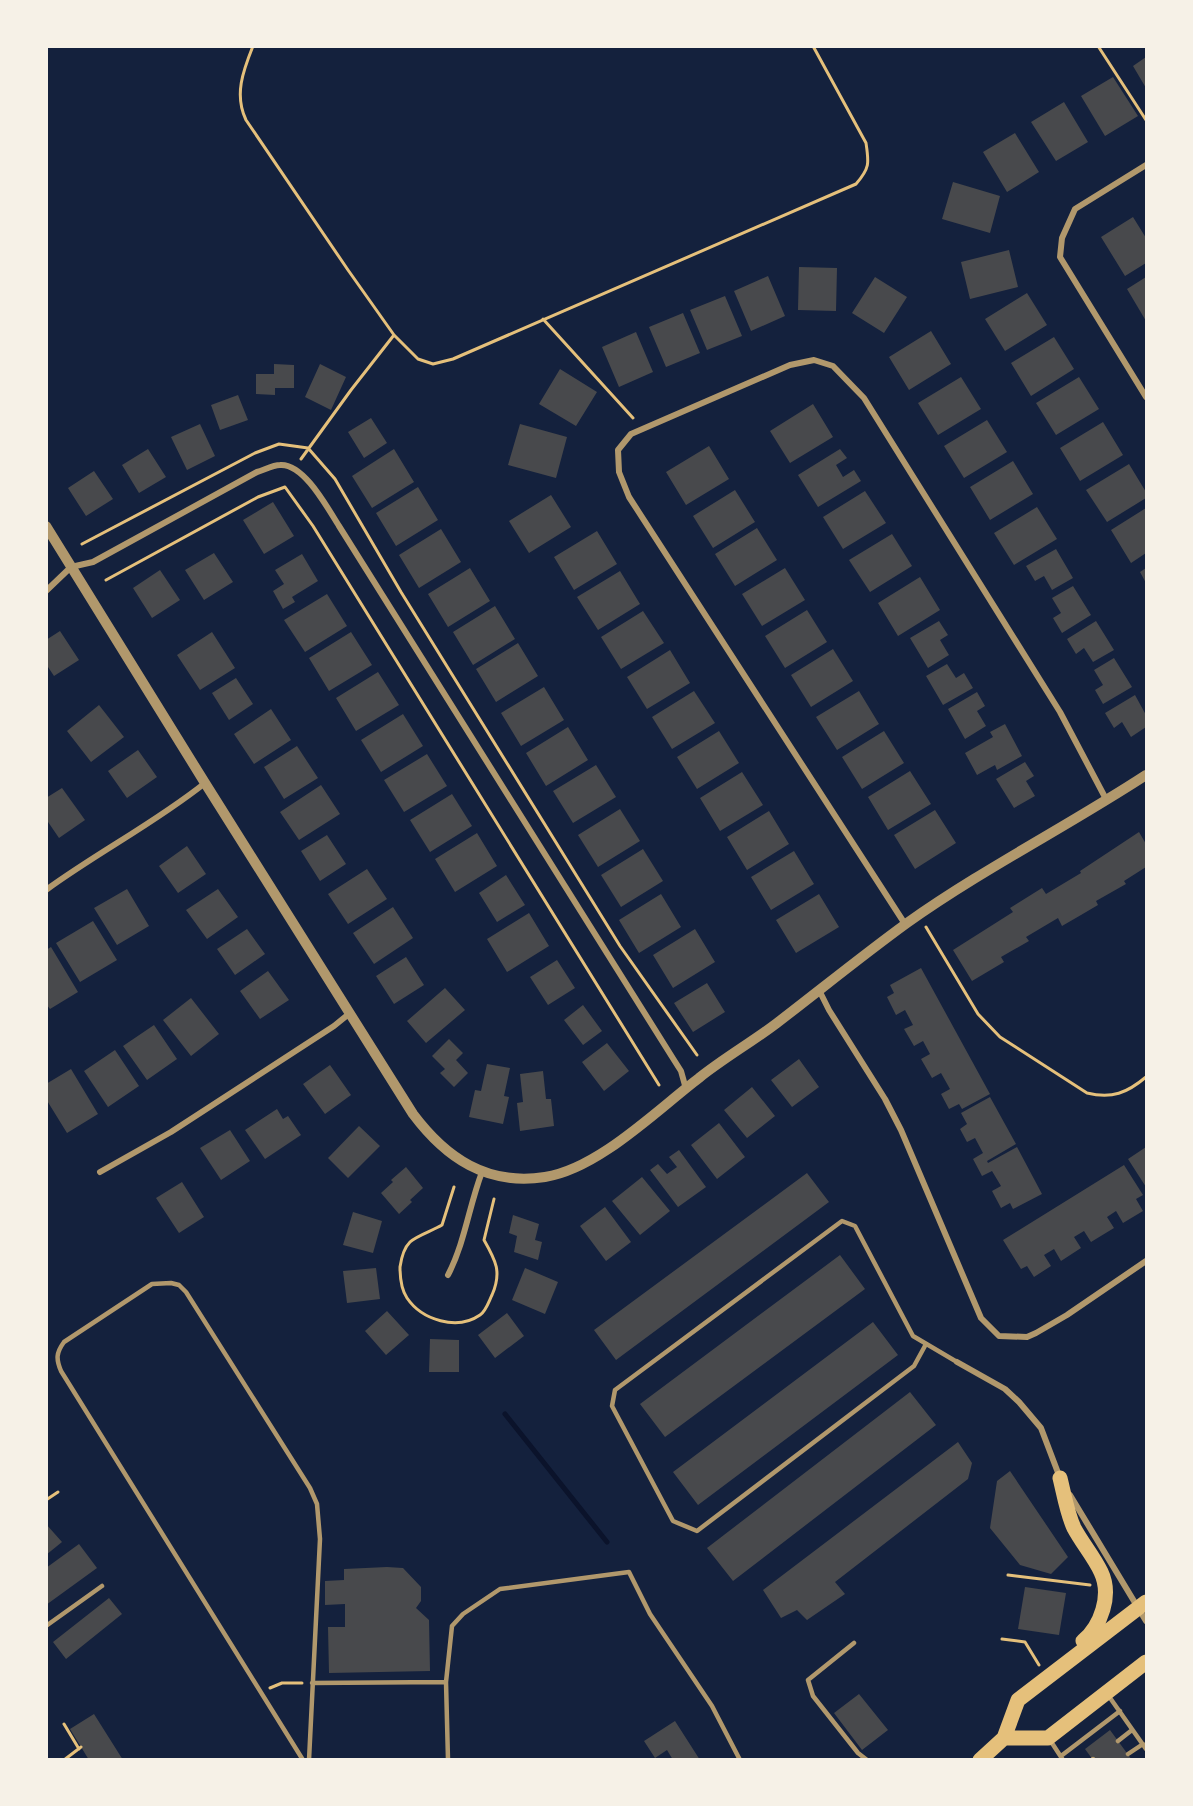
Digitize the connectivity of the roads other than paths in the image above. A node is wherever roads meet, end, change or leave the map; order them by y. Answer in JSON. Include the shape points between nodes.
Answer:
{"nodes":[{"id":1,"x":1146,"y":165,"type":"edge"},
{"id":2,"x":1146,"y":397,"type":"edge"},
{"id":3,"x":46,"y":526,"type":"edge"},
{"id":4,"x":71,"y":567,"type":"junction"},
{"id":5,"x":46,"y":591,"type":"edge"},
{"id":6,"x":1146,"y":775,"type":"edge"},
{"id":7,"x":205,"y":783,"type":"junction"},
{"id":8,"x":1107,"y":801,"type":"junction"},
{"id":9,"x":46,"y":890,"type":"edge"},
{"id":10,"x":905,"y":924,"type":"junction"},
{"id":11,"x":819,"y":990,"type":"junction"},
{"id":12,"x":350,"y":1014,"type":"junction"},
{"id":13,"x":686,"y":1089,"type":"junction"},
{"id":14,"x":100,"y":1172,"type":"dead end"},
{"id":15,"x":482,"y":1172,"type":"junction"},
{"id":16,"x":1146,"y":1261,"type":"edge"},
{"id":17,"x":448,"y":1275,"type":"dead end"},
{"id":18,"x":926,"y":1344,"type":"junction"},
{"id":19,"x":957,"y":1362,"type":"joint"},
{"id":20,"x":1060,"y":1478,"type":"junction"},
{"id":21,"x":102,"y":1586,"type":"dead end"},
{"id":22,"x":1144,"y":1610,"type":"edge"},
{"id":23,"x":46,"y":1626,"type":"edge"},
{"id":24,"x":854,"y":1643,"type":"dead end"},
{"id":25,"x":1146,"y":1662,"type":"edge"},
{"id":26,"x":1060,"y":1667,"type":"junction"},
{"id":27,"x":446,"y":1682,"type":"junction"},
{"id":28,"x":312,"y":1683,"type":"junction"},
{"id":29,"x":1107,"y":1693,"type":"junction"},
{"id":30,"x":1120,"y":1711,"type":"junction"},
{"id":31,"x":1132,"y":1730,"type":"junction"},
{"id":32,"x":1048,"y":1737,"type":"junction"},
{"id":33,"x":1004,"y":1738,"type":"junction"},
{"id":34,"x":1118,"y":1741,"type":"dead end"},
{"id":35,"x":1145,"y":1746,"type":"edge"},
{"id":36,"x":1128,"y":1754,"type":"dead end"},
{"id":37,"x":1062,"y":1758,"type":"edge"},
{"id":38,"x":303,"y":1760,"type":"edge"},
{"id":39,"x":309,"y":1760,"type":"edge"},
{"id":40,"x":448,"y":1760,"type":"edge"},
{"id":41,"x":740,"y":1760,"type":"edge"},
{"id":42,"x":867,"y":1760,"type":"edge"},
{"id":43,"x":980,"y":1760,"type":"edge"}],
"edges":[{"from":1,"to":2,"type":"street","via":[[1075,209],[1062,238],[1060,257]]},
{"from":3,"to":4,"type":"street"},
{"from":4,"to":5,"type":"street"},
{"from":4,"to":7,"type":"street"},
{"from":4,"to":13,"type":"street","via":[[93,562],[257,472],[282,465],[295,468],[315,489],[339,526],[681,1071]]},
{"from":6,"to":8,"type":"street"},
{"from":7,"to":9,"type":"street"},
{"from":7,"to":12,"type":"street"},
{"from":8,"to":10,"type":"street"},
{"from":8,"to":10,"type":"street","via":[[1060,712],[864,398],[833,366],[814,360],[790,365],[631,434],[618,450],[619,472],[629,497]]},
{"from":10,"to":11,"type":"street"},
{"from":11,"to":13,"type":"street"},
{"from":11,"to":16,"type":"street","via":[[885,1099],[981,1318],[999,1336],[1027,1337],[1036,1333]]},
{"from":12,"to":14,"type":"street","via":[[171,1132]]},
{"from":12,"to":15,"type":"street","via":[[426,1132],[456,1158]]},
{"from":13,"to":15,"type":"street","via":[[590,1162],[569,1172],[522,1179]]},
{"from":15,"to":17,"type":"street","via":[[459,1253]]},
{"from":18,"to":18,"type":"lane","via":[[914,1366],[697,1531],[673,1521],[612,1406],[615,1390],[842,1221],[855,1226],[913,1336]]},
{"from":18,"to":19,"type":"lane"},
{"from":19,"to":20,"type":"street","via":[[1005,1389],[1019,1402],[1041,1428]]},
{"from":20,"to":22,"type":"street"},
{"from":20,"to":26,"type":"main road","via":[[1073,1526],[1102,1574],[1104,1589],[1099,1623],[1063,1658]]},
{"from":21,"to":23,"type":"lane"},
{"from":22,"to":26,"type":"main road"},
{"from":24,"to":42,"type":"lane","via":[[808,1680],[813,1696]]},
{"from":25,"to":29,"type":"main road"},
{"from":26,"to":33,"type":"main road","via":[[1018,1700]]},
{"from":27,"to":28,"type":"lane"},
{"from":27,"to":40,"type":"lane"},
{"from":27,"to":41,"type":"lane","via":[[452,1626],[500,1589],[628,1572],[650,1614],[712,1706]]},
{"from":28,"to":38,"type":"lane","via":[[320,1539],[317,1504],[186,1292],[171,1283],[152,1284],[64,1342],[57,1361]]},
{"from":28,"to":39,"type":"lane"},
{"from":29,"to":30,"type":"lane"},
{"from":29,"to":32,"type":"main road"},
{"from":30,"to":31,"type":"lane"},
{"from":30,"to":37,"type":"lane"},
{"from":31,"to":34,"type":"lane"},
{"from":31,"to":35,"type":"lane"},
{"from":32,"to":33,"type":"main road"},
{"from":32,"to":37,"type":"lane"},
{"from":33,"to":43,"type":"main road"},
{"from":35,"to":36,"type":"lane"}]}
